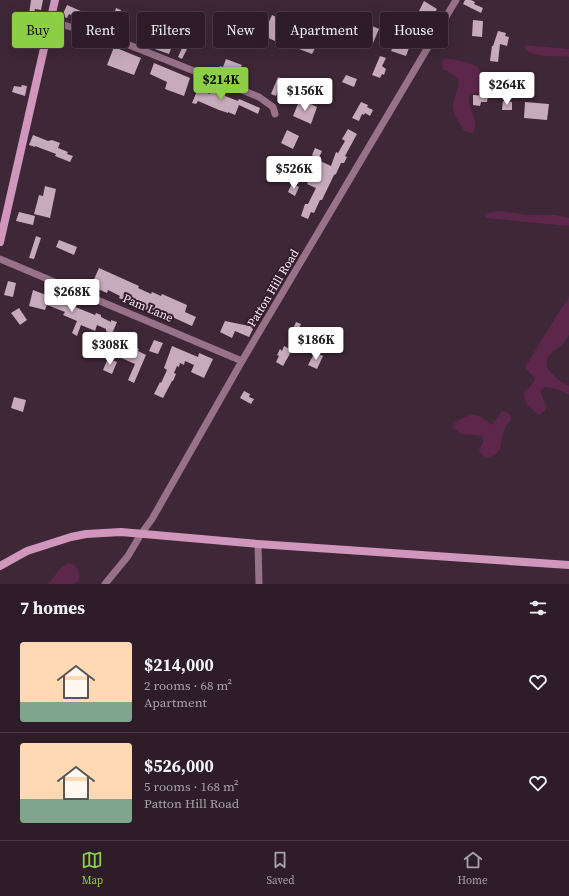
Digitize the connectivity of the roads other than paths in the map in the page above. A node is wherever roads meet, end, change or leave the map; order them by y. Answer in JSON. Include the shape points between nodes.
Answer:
{"nodes":[{"id":1,"x":55,"y":0,"type":"edge"},
{"id":2,"x":456,"y":0,"type":"edge"},
{"id":3,"x":52,"y":12,"type":"edge"},
{"id":4,"x":64,"y":24,"type":"edge"},
{"id":5,"x":44,"y":48,"type":"edge"},
{"id":6,"x":275,"y":114,"type":"dead end"},
{"id":7,"x":0,"y":242,"type":"edge"},
{"id":8,"x":0,"y":259,"type":"edge"},
{"id":9,"x":242,"y":360,"type":"junction"},
{"id":10,"x":141,"y":534,"type":"junction"},
{"id":11,"x":258,"y":544,"type":"junction"},
{"id":12,"x":569,"y":565,"type":"edge"},
{"id":13,"x":0,"y":566,"type":"edge"},
{"id":14,"x":105,"y":584,"type":"edge"},
{"id":15,"x":259,"y":584,"type":"edge"}],
"edges":[{"from":1,"to":3,"type":"main road"},
{"from":2,"to":9,"type":"street","name":"Patton Hill Road"},
{"from":4,"to":6,"type":"street","via":[[99,33],[259,97],[273,107]]},
{"from":5,"to":7,"type":"main road"},
{"from":8,"to":9,"type":"street","name":"Pam Lane"},
{"from":9,"to":10,"type":"street","name":"Patton Hill Road"},
{"from":10,"to":11,"type":"main road"},
{"from":10,"to":13,"type":"main road","via":[[121,532],[71,536],[27,551]]},
{"from":10,"to":14,"type":"street","name":"Patton Hill Road","via":[[132,550]]},
{"from":11,"to":12,"type":"main road"},
{"from":11,"to":15,"type":"street"}]}
